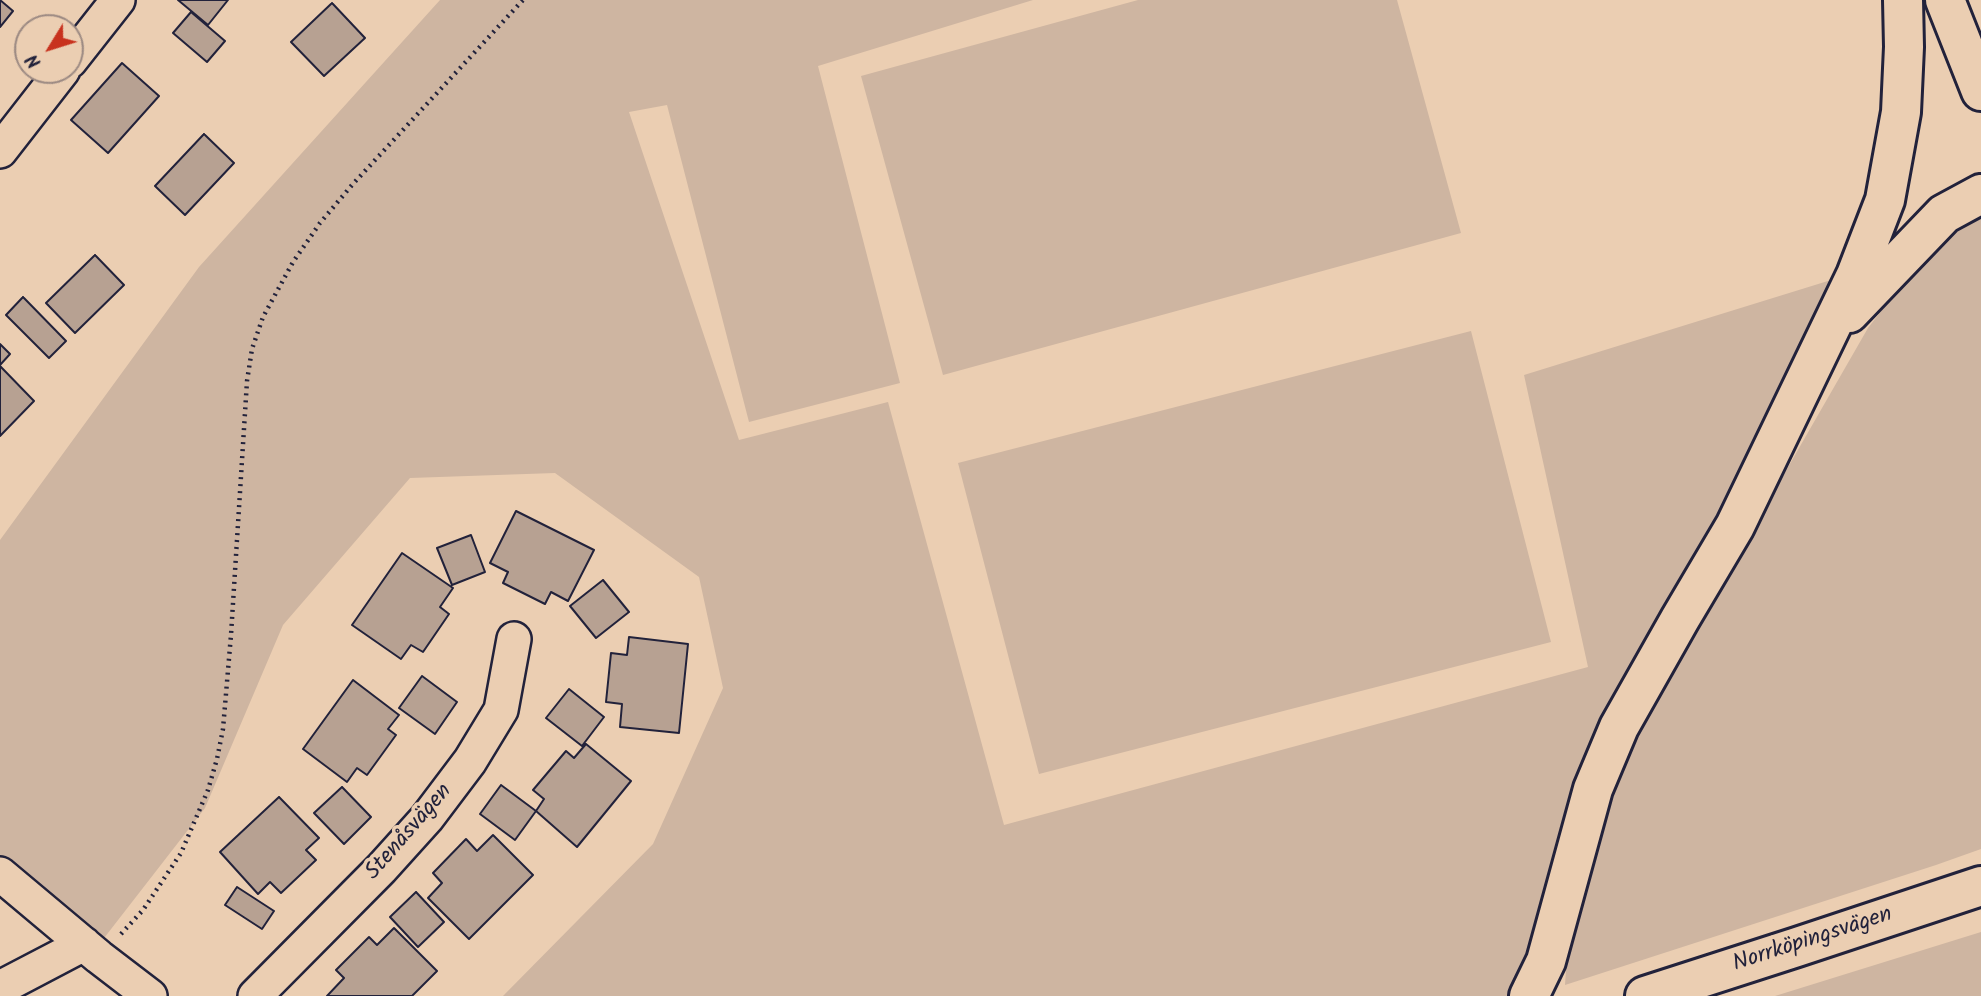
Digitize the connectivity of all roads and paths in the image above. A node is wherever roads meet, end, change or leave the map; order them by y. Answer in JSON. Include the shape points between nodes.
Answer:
{"nodes":[{"id":1,"x":118,"y":0,"type":"edge"},
{"id":2,"x":523,"y":0,"type":"edge"},
{"id":3,"x":1903,"y":0,"type":"edge"},
{"id":4,"x":1945,"y":0,"type":"edge"},
{"id":5,"x":84,"y":43,"type":"edge"},
{"id":6,"x":52,"y":84,"type":"edge"},
{"id":7,"x":1981,"y":91,"type":"edge"},
{"id":8,"x":0,"y":151,"type":"edge"},
{"id":9,"x":1981,"y":194,"type":"edge"},
{"id":10,"x":1830,"y":332,"type":"junction"},
{"id":11,"x":514,"y":639,"type":"dead end"},
{"id":12,"x":0,"y":874,"type":"edge"},
{"id":13,"x":1981,"y":886,"type":"edge"},
{"id":14,"x":91,"y":951,"type":"junction"},
{"id":15,"x":0,"y":988,"type":"edge"},
{"id":16,"x":150,"y":996,"type":"edge"},
{"id":17,"x":255,"y":996,"type":"edge"},
{"id":18,"x":1529,"y":996,"type":"edge"},
{"id":19,"x":1644,"y":996,"type":"edge"}],
"edges":[{"from":1,"to":5,"type":"street"},
{"from":2,"to":14,"type":"path","via":[[320,223],[264,317],[247,381],[231,635],[217,759],[181,853],[143,910]]},
{"from":3,"to":10,"type":"main road","via":[[1900,113],[1885,200]]},
{"from":4,"to":7,"type":"main road"},
{"from":6,"to":8,"type":"street"},
{"from":9,"to":10,"type":"main road","via":[[1944,214]]},
{"from":10,"to":18,"type":"main road","via":[[1735,526],[1619,727],[1593,789],[1546,961]]},
{"from":11,"to":17,"type":"street","name":"Stenåsvägen","via":[[501,710],[470,761],[381,869]]},
{"from":12,"to":14,"type":"street"},
{"from":13,"to":19,"type":"main road","name":"Norrköpingsvägen"},
{"from":14,"to":15,"type":"street"},
{"from":14,"to":16,"type":"street"}]}
